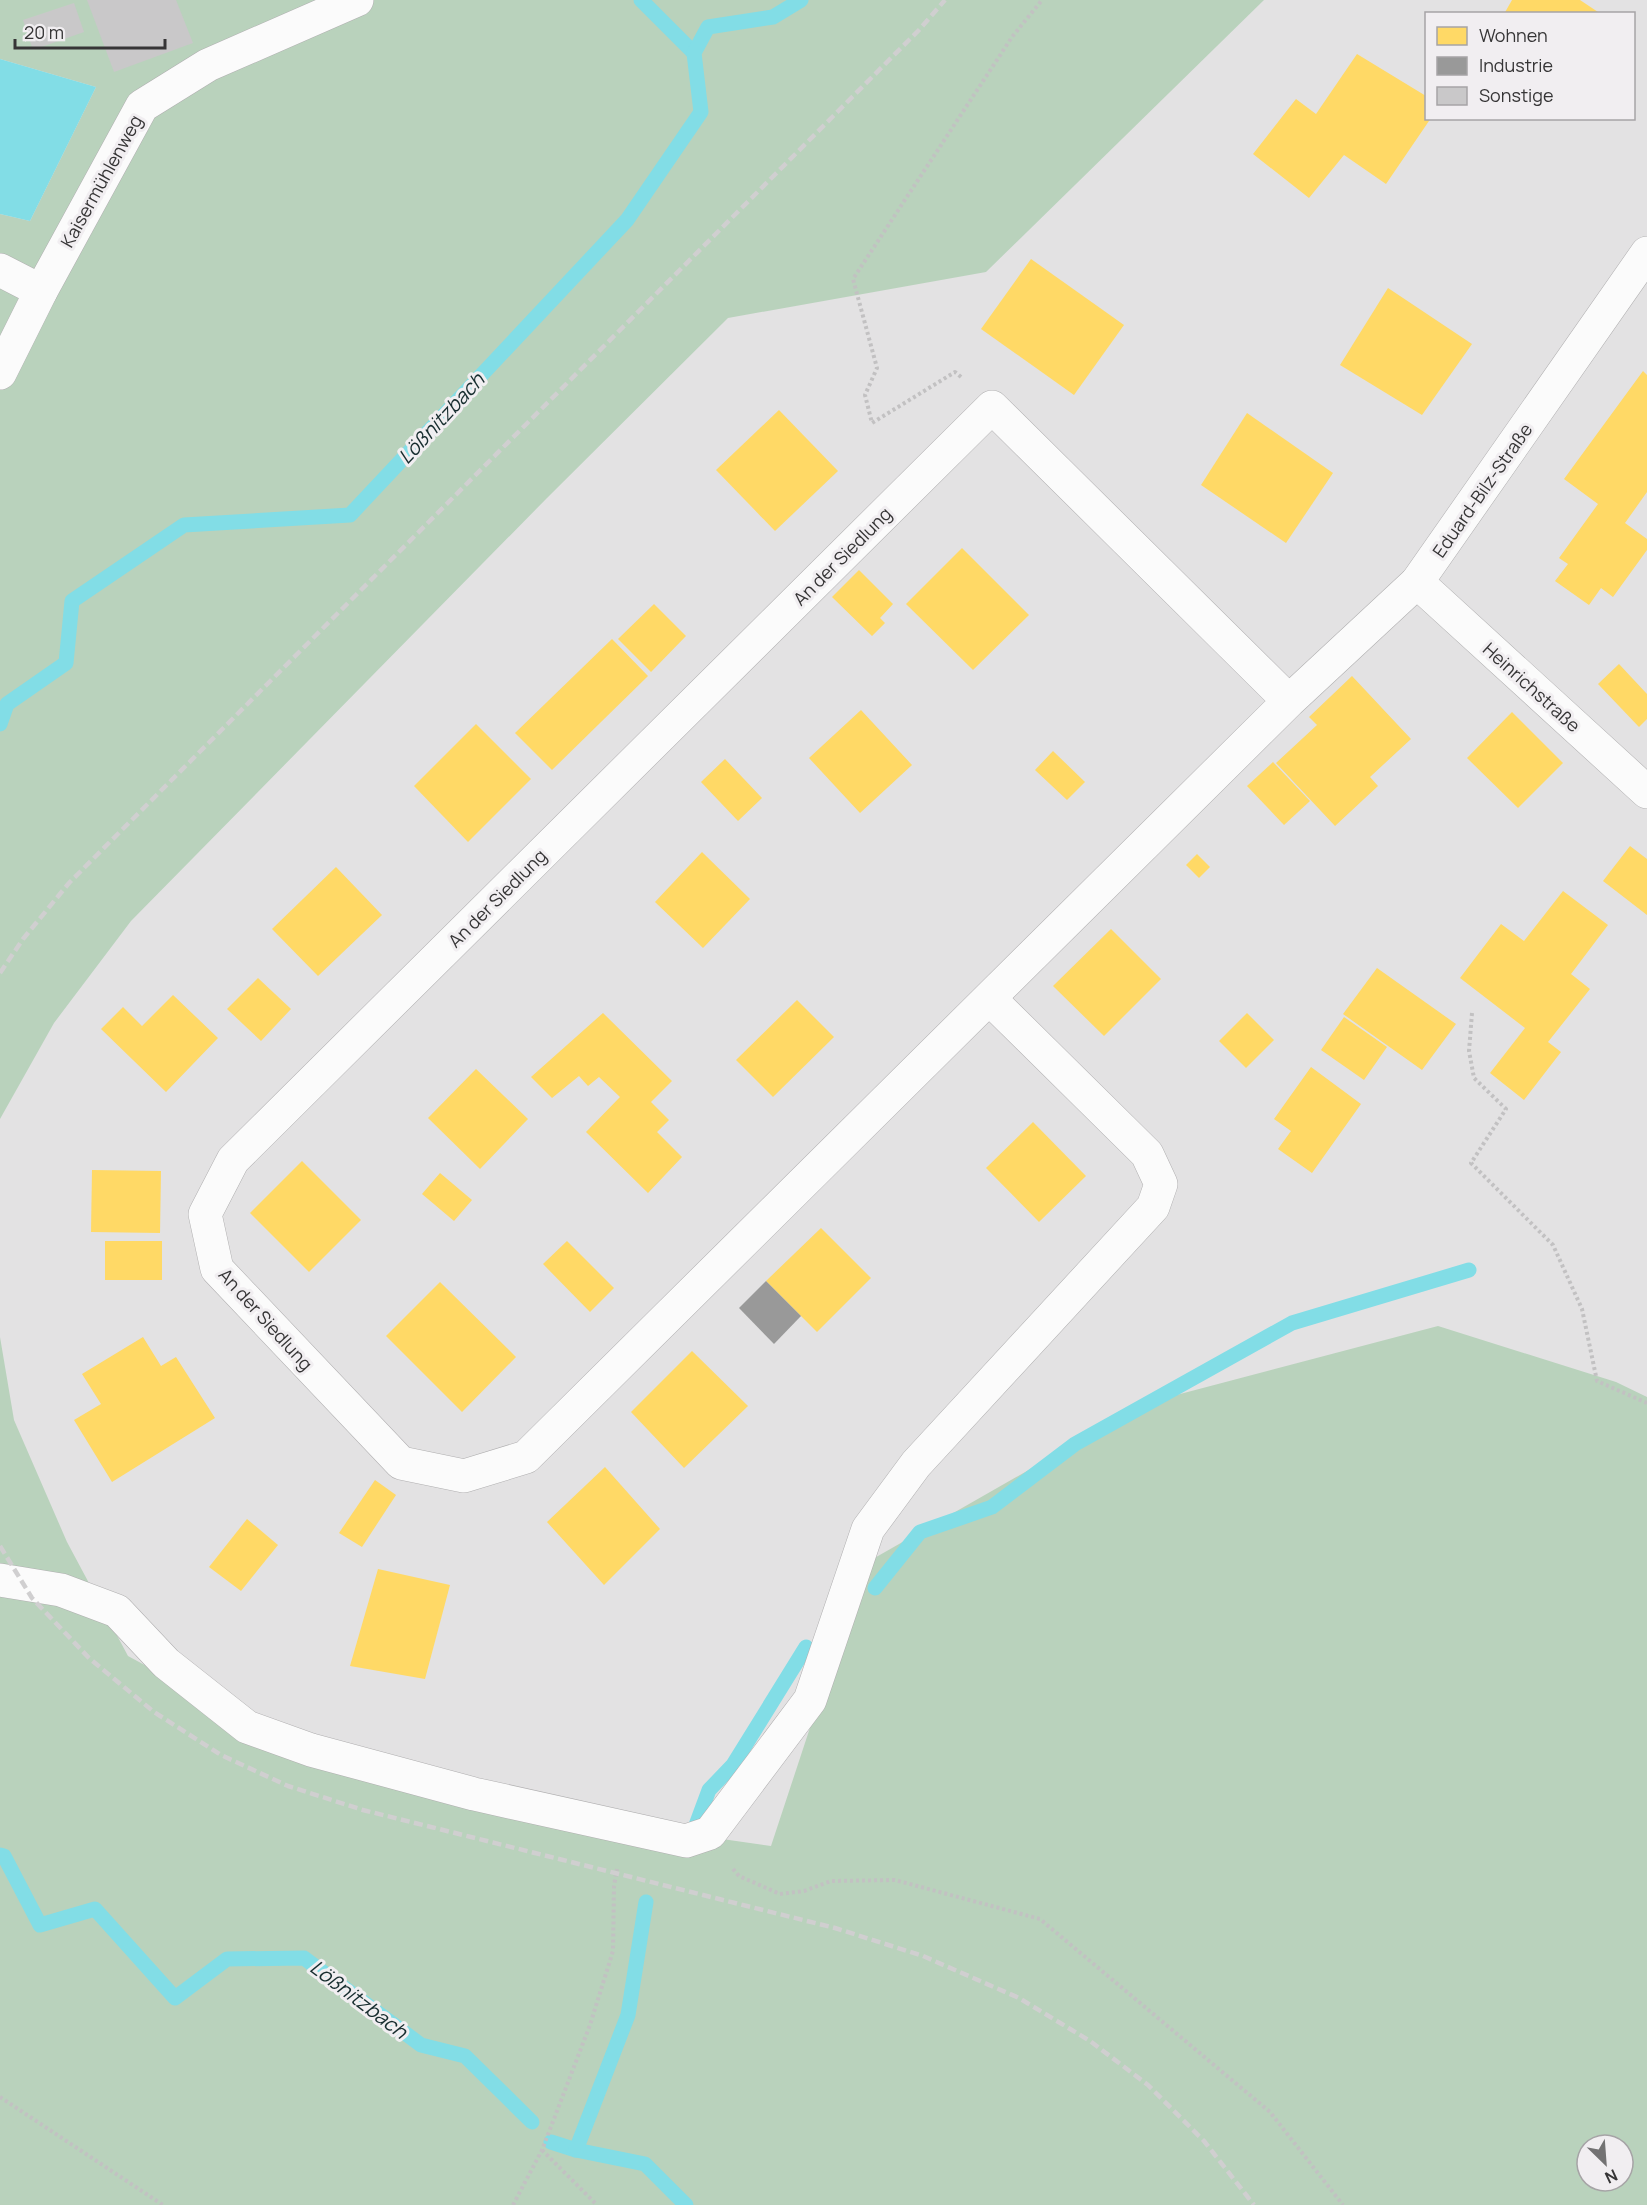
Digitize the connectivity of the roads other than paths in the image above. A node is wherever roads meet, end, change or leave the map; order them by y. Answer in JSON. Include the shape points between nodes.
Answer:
{"nodes":[{"id":1,"x":357,"y":0,"type":"edge"},
{"id":2,"x":1647,"y":253,"type":"edge"},
{"id":3,"x":0,"y":270,"type":"edge"},
{"id":4,"x":41,"y":291,"type":"junction"},
{"id":5,"x":0,"y":373,"type":"edge"},
{"id":6,"x":1417,"y":582,"type":"junction"},
{"id":7,"x":1288,"y":701,"type":"junction"},
{"id":8,"x":1647,"y":792,"type":"edge"},
{"id":9,"x":990,"y":999,"type":"junction"},
{"id":10,"x":0,"y":1580,"type":"edge"}],
"edges":[{"from":1,"to":4,"type":"street","name":"Kaisermühlenweg","via":[[208,65],[142,106]]},
{"from":2,"to":6,"type":"street","name":"Eduard-Bilz-Straße"},
{"from":3,"to":4,"type":"street"},
{"from":4,"to":5,"type":"street","name":"Kaisermühlenweg"},
{"from":6,"to":7,"type":"street","name":"Eduard-Bilz-Straße"},
{"from":6,"to":8,"type":"street","name":"Heinrichstraße"},
{"from":7,"to":9,"type":"street","name":"An der Siedlung"},
{"from":7,"to":9,"type":"street","name":"An der Siedlung","via":[[992,407],[233,1160],[205,1214],[218,1269],[401,1463],[464,1476],[526,1457]]},
{"from":9,"to":10,"type":"street","via":[[1147,1154],[1161,1184],[1153,1207],[916,1464],[868,1529],[810,1700],[710,1833],[686,1841],[474,1794],[311,1750],[247,1727],[166,1663],[117,1611],[61,1590]]}]}
